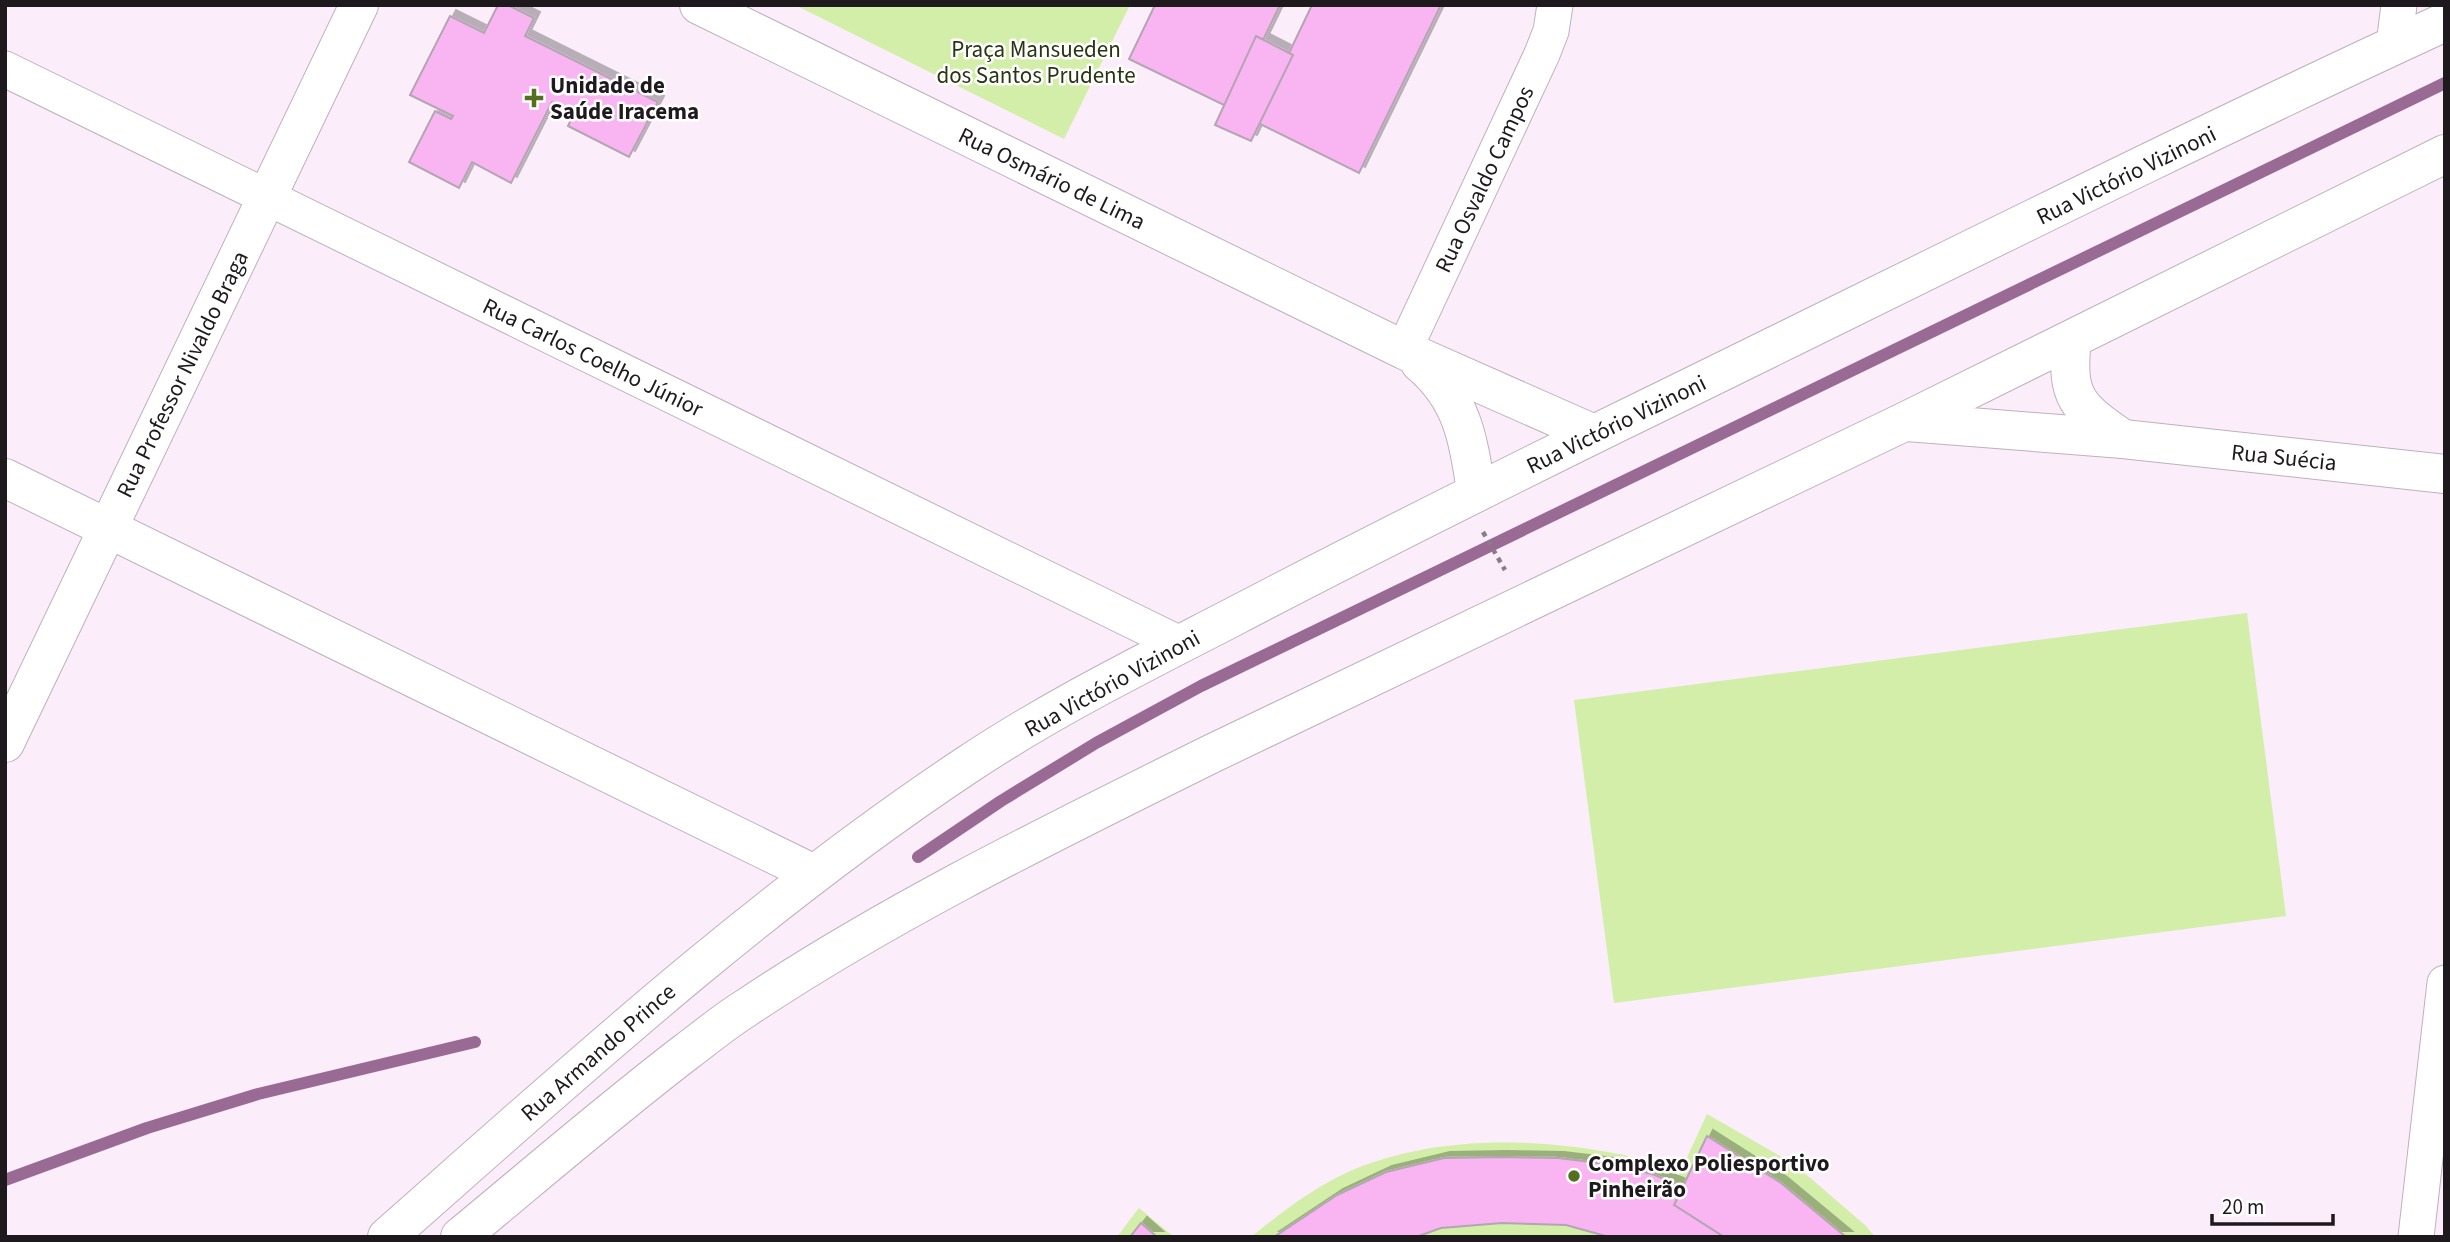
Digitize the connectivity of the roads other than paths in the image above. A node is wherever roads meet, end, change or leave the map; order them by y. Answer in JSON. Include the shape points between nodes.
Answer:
{"nodes":[{"id":1,"x":359,"y":5,"type":"edge"},
{"id":2,"x":699,"y":5,"type":"edge"},
{"id":3,"x":1555,"y":5,"type":"edge"},
{"id":4,"x":2399,"y":5,"type":"edge"},
{"id":5,"x":2445,"y":22,"type":"edge"},
{"id":6,"x":2394,"y":45,"type":"junction"},
{"id":7,"x":5,"y":69,"type":"edge"},
{"id":8,"x":2445,"y":154,"type":"edge"},
{"id":9,"x":267,"y":197,"type":"junction"},
{"id":10,"x":2073,"y":340,"type":"junction"},
{"id":11,"x":1404,"y":349,"type":"junction"},
{"id":12,"x":1904,"y":422,"type":"junction"},
{"id":13,"x":1594,"y":434,"type":"junction"},
{"id":14,"x":2123,"y":439,"type":"junction"},
{"id":15,"x":2445,"y":474,"type":"edge"},
{"id":16,"x":5,"y":478,"type":"edge"},
{"id":17,"x":1477,"y":508,"type":"junction"},
{"id":18,"x":108,"y":529,"type":"junction"},
{"id":19,"x":1180,"y":644,"type":"junction"},
{"id":20,"x":5,"y":743,"type":"edge"},
{"id":21,"x":814,"y":874,"type":"junction"},
{"id":22,"x":2445,"y":983,"type":"edge"},
{"id":23,"x":387,"y":1237,"type":"edge"},
{"id":24,"x":460,"y":1237,"type":"edge"},
{"id":25,"x":2416,"y":1237,"type":"edge"}],
"edges":[{"from":1,"to":9,"type":"street","name":"Rua Professor Nivaldo Braga"},
{"from":2,"to":11,"type":"street","name":"Rua Osmário de Lima"},
{"from":3,"to":11,"type":"street","name":"Rua Osvaldo Campos","via":[[1542,54]]},
{"from":4,"to":6,"type":"street"},
{"from":5,"to":6,"type":"street","name":"Rua Victório Vizinoni"},
{"from":6,"to":13,"type":"street","name":"Rua Victório Vizinoni"},
{"from":7,"to":9,"type":"street","name":"Rua Carlos Coelho Júnior"},
{"from":8,"to":10,"type":"street"},
{"from":9,"to":18,"type":"street","name":"Rua Professor Nivaldo Braga"},
{"from":9,"to":19,"type":"street","name":"Rua Carlos Coelho Júnior"},
{"from":10,"to":12,"type":"street"},
{"from":10,"to":14,"type":"street","name":"Rua Suécia","via":[[2071,379],[2080,404]]},
{"from":11,"to":13,"type":"street","name":"Rua Osmário de Lima"},
{"from":11,"to":17,"type":"street","name":"Rua Osmário de Lima","via":[[1452,397],[1471,451]]},
{"from":12,"to":14,"type":"street","name":"Rua Suécia"},
{"from":12,"to":24,"type":"street","via":[[1106,806],[830,954],[744,1009],[650,1080]]},
{"from":13,"to":17,"type":"street","name":"Rua Victório Vizinoni"},
{"from":14,"to":15,"type":"street","name":"Rua Suécia"},
{"from":16,"to":18,"type":"street"},
{"from":17,"to":19,"type":"street","name":"Rua Victório Vizinoni"},
{"from":18,"to":20,"type":"street","name":"Rua Professor Nivaldo Braga"},
{"from":18,"to":21,"type":"street"},
{"from":19,"to":21,"type":"street","name":"Rua Victório Vizinoni","via":[[974,760]]},
{"from":21,"to":23,"type":"street","name":"Rua Armando Prince","via":[[615,1036]]},
{"from":22,"to":25,"type":"street"}]}
